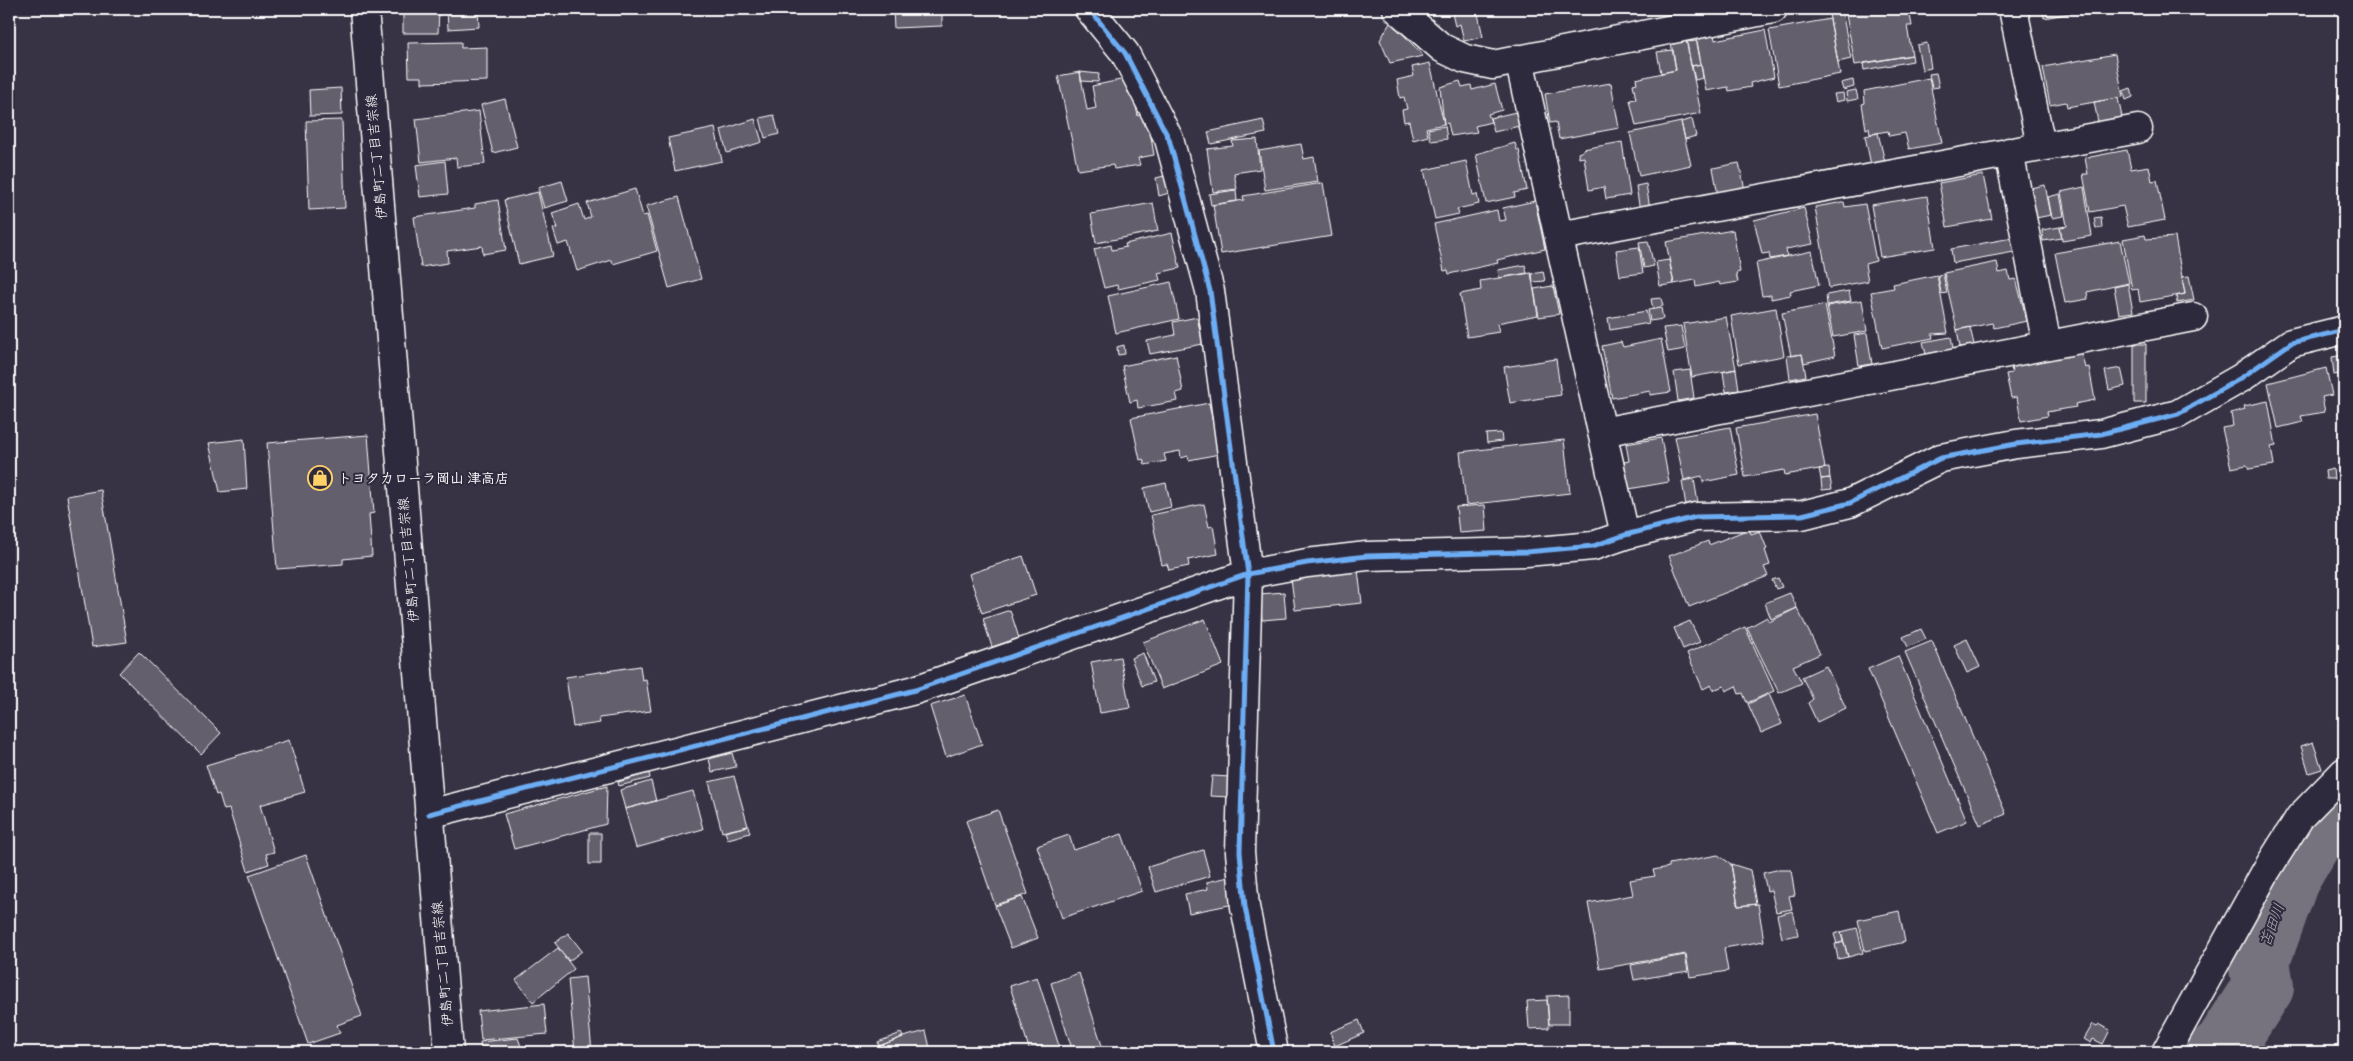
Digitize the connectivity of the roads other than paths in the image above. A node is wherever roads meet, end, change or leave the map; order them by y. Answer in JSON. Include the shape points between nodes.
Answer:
{"nodes":[{"id":1,"x":364,"y":9,"type":"edge"},
{"id":2,"x":1089,"y":9,"type":"edge"},
{"id":3,"x":1397,"y":9,"type":"edge"},
{"id":4,"x":1773,"y":9,"type":"edge"},
{"id":5,"x":2013,"y":9,"type":"edge"},
{"id":6,"x":1519,"y":59,"type":"junction"},
{"id":7,"x":2138,"y":129,"type":"dead end"},
{"id":8,"x":2041,"y":146,"type":"junction"},
{"id":9,"x":2009,"y":152,"type":"junction"},
{"id":10,"x":1559,"y":236,"type":"junction"},
{"id":11,"x":2193,"y":317,"type":"dead end"},
{"id":12,"x":2344,"y":330,"type":"edge"},
{"id":13,"x":2047,"y":345,"type":"junction"},
{"id":14,"x":1602,"y":432,"type":"junction"},
{"id":15,"x":1626,"y":535,"type":"junction"},
{"id":16,"x":1248,"y":574,"type":"junction"},
{"id":17,"x":2344,"y":772,"type":"edge"},
{"id":18,"x":429,"y":814,"type":"junction"},
{"id":19,"x":449,"y":1052,"type":"edge"},
{"id":20,"x":1274,"y":1052,"type":"edge"},
{"id":21,"x":2166,"y":1052,"type":"edge"}],
"edges":[{"from":1,"to":18,"type":"street","name":"伊島町二丁目吉宗線"},
{"from":2,"to":16,"type":"street","via":[[1125,54],[1170,138],[1210,291]]},
{"from":3,"to":6,"type":"street","via":[[1442,48],[1465,59],[1493,65]]},
{"from":4,"to":6,"type":"street"},
{"from":5,"to":8,"type":"street"},
{"from":6,"to":10,"type":"street"},
{"from":7,"to":8,"type":"street"},
{"from":8,"to":9,"type":"street"},
{"from":9,"to":10,"type":"street"},
{"from":9,"to":13,"type":"street"},
{"from":10,"to":14,"type":"street"},
{"from":11,"to":13,"type":"street"},
{"from":12,"to":15,"type":"street","via":[[2291,343],[2241,378],[2178,414],[2101,434],[2016,444],[1940,458],[1850,503],[1802,516],[1696,517]]},
{"from":13,"to":14,"type":"street"},
{"from":14,"to":15,"type":"street"},
{"from":15,"to":16,"type":"street","via":[[1593,546],[1526,552],[1367,556]]},
{"from":16,"to":18,"type":"street","via":[[915,690]]},
{"from":16,"to":20,"type":"street","via":[[1240,852],[1246,907]]},
{"from":17,"to":21,"type":"street","via":[[2300,817]]},
{"from":18,"to":19,"type":"street","name":"伊島町二丁目吉宗線"}]}
